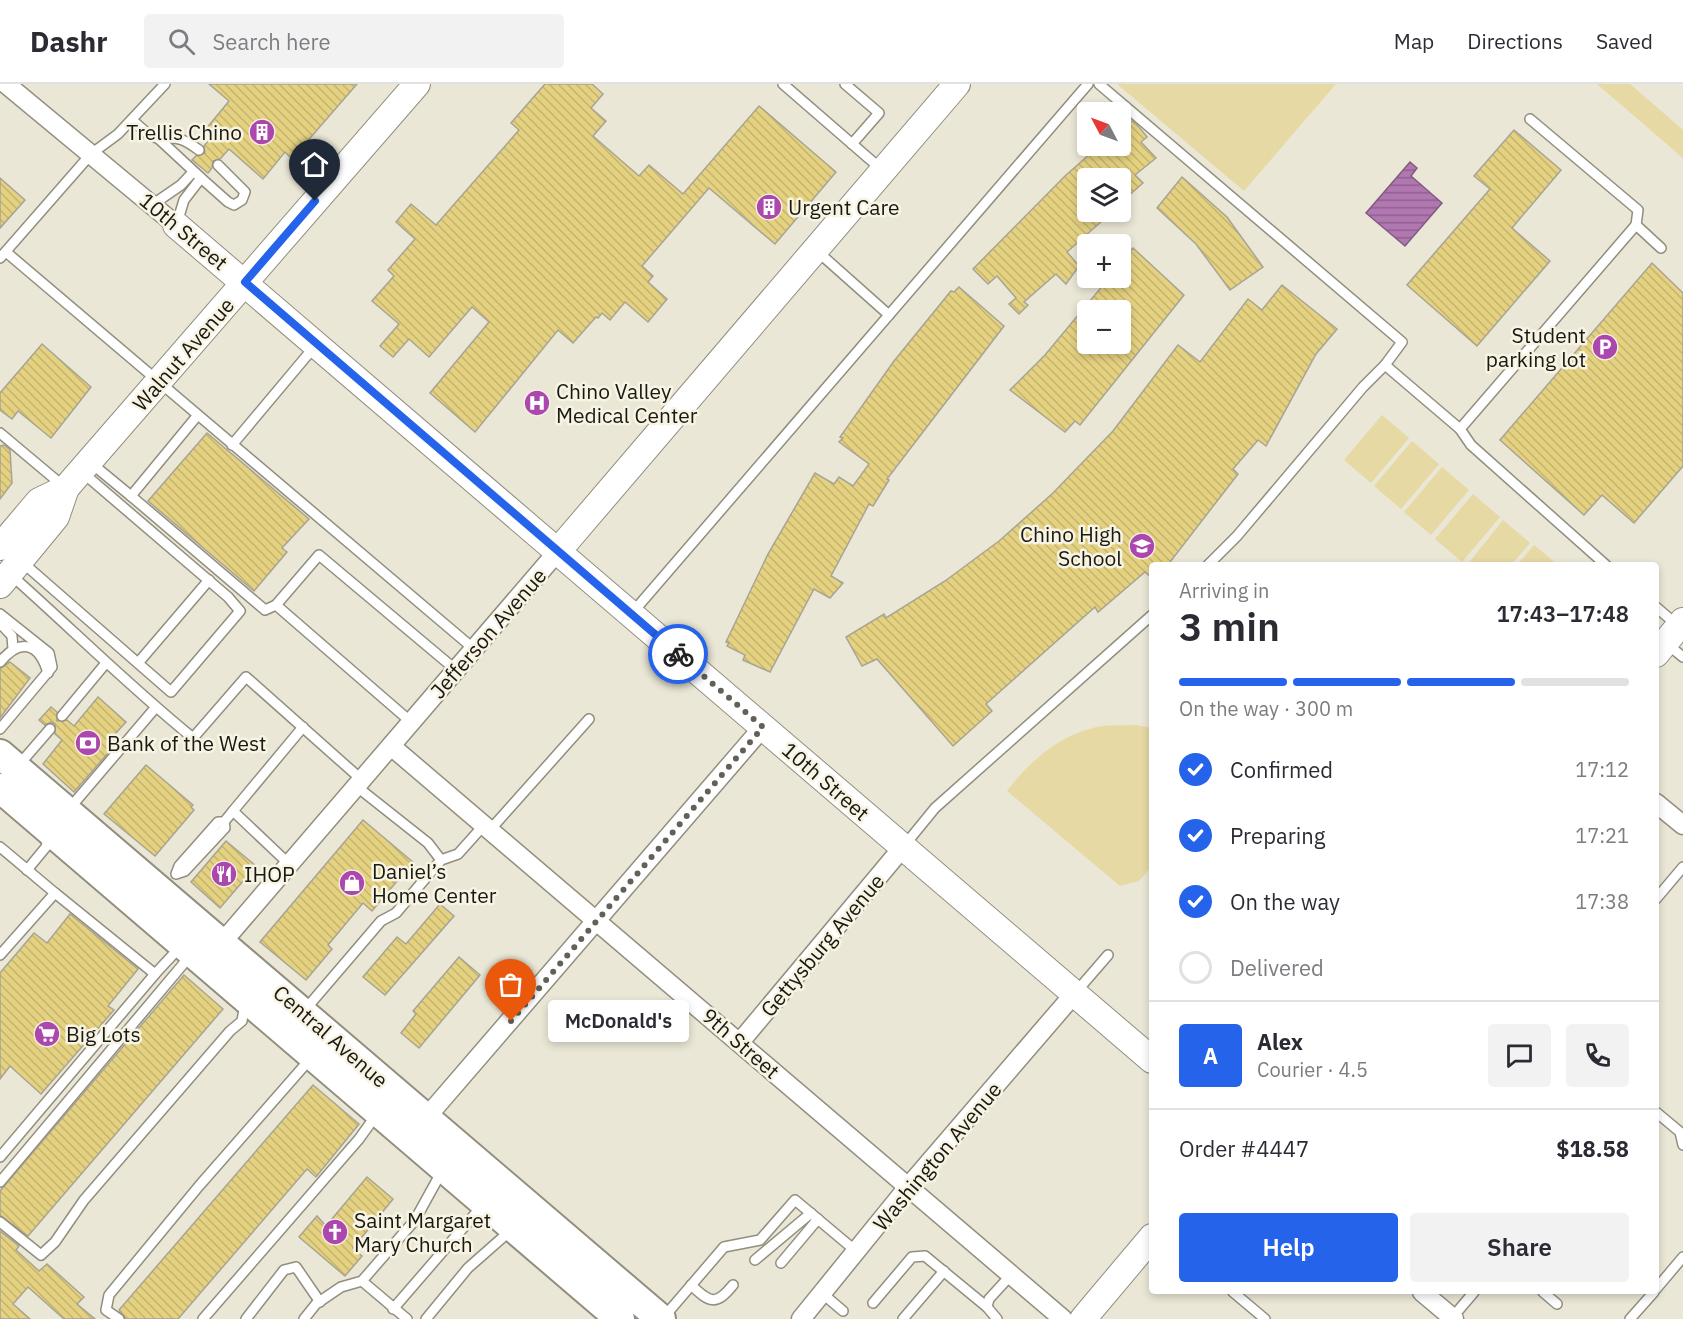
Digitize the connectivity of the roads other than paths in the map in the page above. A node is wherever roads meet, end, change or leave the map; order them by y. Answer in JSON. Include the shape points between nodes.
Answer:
{"nodes":[{"id":1,"x":6,"y":84,"type":"edge"},
{"id":2,"x":165,"y":84,"type":"edge"},
{"id":3,"x":417,"y":84,"type":"edge"},
{"id":4,"x":783,"y":84,"type":"edge"},
{"id":5,"x":845,"y":84,"type":"edge"},
{"id":6,"x":957,"y":84,"type":"edge"},
{"id":7,"x":1088,"y":84,"type":"edge"},
{"id":8,"x":1099,"y":84,"type":"edge"},
{"id":9,"x":1530,"y":119,"type":"dead end"},
{"id":10,"x":132,"y":120,"type":"junction"},
{"id":11,"x":161,"y":139,"type":"junction"},
{"id":12,"x":852,"y":144,"type":"junction"},
{"id":13,"x":199,"y":150,"type":"dead end"},
{"id":14,"x":91,"y":154,"type":"junction"},
{"id":15,"x":218,"y":165,"type":"dead end"},
{"id":16,"x":883,"y":171,"type":"junction"},
{"id":17,"x":197,"y":175,"type":"junction"},
{"id":18,"x":152,"y":205,"type":"junction"},
{"id":19,"x":176,"y":225,"type":"junction"},
{"id":20,"x":1636,"y":225,"type":"junction"},
{"id":21,"x":1661,"y":248,"type":"dead end"},
{"id":22,"x":816,"y":249,"type":"junction"},
{"id":23,"x":3,"y":255,"type":"edge"},
{"id":24,"x":245,"y":282,"type":"junction"},
{"id":25,"x":889,"y":315,"type":"junction"},
{"id":26,"x":316,"y":344,"type":"junction"},
{"id":27,"x":1385,"y":365,"type":"junction"},
{"id":28,"x":158,"y":383,"type":"junction"},
{"id":29,"x":197,"y":416,"type":"junction"},
{"id":30,"x":1460,"y":429,"type":"junction"},
{"id":31,"x":0,"y":433,"type":"edge"},
{"id":32,"x":232,"y":445,"type":"junction"},
{"id":33,"x":79,"y":474,"type":"junction"},
{"id":34,"x":130,"y":496,"type":"junction"},
{"id":35,"x":558,"y":551,"type":"junction"},
{"id":36,"x":1211,"y":562,"type":"edge"},
{"id":37,"x":1603,"y":562,"type":"edge"},
{"id":38,"x":8,"y":566,"type":"edge"},
{"id":39,"x":209,"y":580,"type":"junction"},
{"id":40,"x":276,"y":605,"type":"junction"},
{"id":41,"x":1659,"y":613,"type":"edge"},
{"id":42,"x":631,"y":614,"type":"junction"},
{"id":43,"x":1149,"y":618,"type":"edge"},
{"id":44,"x":1,"y":619,"type":"edge"},
{"id":45,"x":1673,"y":640,"type":"edge"},
{"id":46,"x":13,"y":649,"type":"junction"},
{"id":47,"x":474,"y":649,"type":"junction"},
{"id":48,"x":0,"y":662,"type":"edge"},
{"id":49,"x":106,"y":663,"type":"junction"},
{"id":50,"x":138,"y":663,"type":"junction"},
{"id":51,"x":456,"y":669,"type":"junction"},
{"id":52,"x":48,"y":673,"type":"junction"},
{"id":53,"x":156,"y":707,"type":"junction"},
{"id":54,"x":62,"y":716,"type":"dead end"},
{"id":55,"x":589,"y":719,"type":"dead end"},
{"id":56,"x":411,"y":722,"type":"junction"},
{"id":57,"x":763,"y":727,"type":"junction"},
{"id":58,"x":303,"y":728,"type":"junction"},
{"id":59,"x":0,"y":729,"type":"edge"},
{"id":60,"x":50,"y":729,"type":"dead end"},
{"id":61,"x":391,"y":746,"type":"junction"},
{"id":62,"x":6,"y":770,"type":"edge"},
{"id":63,"x":359,"y":783,"type":"junction"},
{"id":64,"x":1659,"y":805,"type":"edge"},
{"id":65,"x":233,"y":811,"type":"junction"},
{"id":66,"x":59,"y":821,"type":"junction"},
{"id":67,"x":1683,"y":825,"type":"edge"},
{"id":68,"x":487,"y":827,"type":"junction"},
{"id":69,"x":0,"y":847,"type":"edge"},
{"id":70,"x":903,"y":847,"type":"junction"},
{"id":71,"x":441,"y":860,"type":"junction"},
{"id":72,"x":290,"y":864,"type":"junction"},
{"id":73,"x":1683,"y":867,"type":"edge"},
{"id":74,"x":27,"y":870,"type":"junction"},
{"id":75,"x":169,"y":883,"type":"junction"},
{"id":76,"x":54,"y":892,"type":"junction"},
{"id":77,"x":1659,"y":895,"type":"edge"},
{"id":78,"x":598,"y":921,"type":"junction"},
{"id":79,"x":201,"y":950,"type":"junction"},
{"id":80,"x":0,"y":955,"type":"edge"},
{"id":81,"x":1108,"y":955,"type":"dead end"},
{"id":82,"x":155,"y":974,"type":"junction"},
{"id":83,"x":1074,"y":993,"type":"junction"},
{"id":84,"x":247,"y":998,"type":"junction"},
{"id":85,"x":311,"y":1020,"type":"junction"},
{"id":86,"x":740,"y":1042,"type":"junction"},
{"id":87,"x":313,"y":1056,"type":"junction"},
{"id":88,"x":1149,"y":1057,"type":"edge"},
{"id":89,"x":379,"y":1112,"type":"junction"},
{"id":90,"x":1659,"y":1114,"type":"edge"},
{"id":91,"x":418,"y":1127,"type":"junction"},
{"id":92,"x":1683,"y":1145,"type":"edge"},
{"id":93,"x":0,"y":1157,"type":"edge"},
{"id":94,"x":444,"y":1166,"type":"junction"},
{"id":95,"x":0,"y":1182,"type":"edge"},
{"id":96,"x":909,"y":1187,"type":"junction"},
{"id":97,"x":486,"y":1202,"type":"junction"},
{"id":98,"x":815,"y":1216,"type":"junction"},
{"id":99,"x":526,"y":1220,"type":"junction"},
{"id":100,"x":0,"y":1222,"type":"edge"},
{"id":101,"x":1149,"y":1241,"type":"edge"},
{"id":102,"x":857,"y":1252,"type":"junction"},
{"id":103,"x":1683,"y":1257,"type":"edge"},
{"id":104,"x":755,"y":1260,"type":"dead end"},
{"id":105,"x":781,"y":1263,"type":"dead end"},
{"id":106,"x":944,"y":1271,"type":"junction"},
{"id":107,"x":1011,"y":1275,"type":"junction"},
{"id":108,"x":362,"y":1281,"type":"junction"},
{"id":109,"x":733,"y":1285,"type":"dead end"},
{"id":110,"x":1659,"y":1285,"type":"edge"},
{"id":111,"x":692,"y":1286,"type":"junction"},
{"id":112,"x":823,"y":1294,"type":"junction"},
{"id":113,"x":1235,"y":1294,"type":"edge"},
{"id":114,"x":1424,"y":1294,"type":"edge"},
{"id":115,"x":1472,"y":1294,"type":"edge"},
{"id":116,"x":1545,"y":1294,"type":"edge"},
{"id":117,"x":1652,"y":1294,"type":"edge"},
{"id":118,"x":320,"y":1302,"type":"junction"},
{"id":119,"x":873,"y":1303,"type":"dead end"},
{"id":120,"x":1557,"y":1304,"type":"dead end"},
{"id":121,"x":987,"y":1307,"type":"junction"},
{"id":122,"x":393,"y":1309,"type":"junction"},
{"id":123,"x":843,"y":1311,"type":"dead end"},
{"id":124,"x":1453,"y":1318,"type":"edge"},
{"id":125,"x":119,"y":1319,"type":"edge"},
{"id":126,"x":203,"y":1319,"type":"edge"},
{"id":127,"x":246,"y":1319,"type":"edge"},
{"id":128,"x":304,"y":1319,"type":"edge"},
{"id":129,"x":407,"y":1319,"type":"edge"},
{"id":130,"x":426,"y":1319,"type":"edge"},
{"id":131,"x":620,"y":1319,"type":"edge"},
{"id":132,"x":662,"y":1319,"type":"edge"},
{"id":133,"x":801,"y":1319,"type":"edge"},
{"id":134,"x":903,"y":1319,"type":"edge"},
{"id":135,"x":997,"y":1319,"type":"edge"},
{"id":136,"x":1063,"y":1319,"type":"edge"},
{"id":137,"x":1083,"y":1319,"type":"edge"},
{"id":138,"x":1265,"y":1319,"type":"edge"},
{"id":139,"x":1630,"y":1319,"type":"edge"}],
"edges":[{"from":1,"to":14,"type":"street","name":"10th Street"},
{"from":2,"to":10,"type":"lane"},
{"from":3,"to":24,"type":"street","name":"Walnut Avenue"},
{"from":4,"to":12,"type":"lane"},
{"from":5,"to":12,"type":"lane","via":[[879,112]]},
{"from":6,"to":16,"type":"street","name":"Jefferson Avenue"},
{"from":7,"to":25,"type":"lane"},
{"from":8,"to":27,"type":"lane","via":[[1402,342]]},
{"from":9,"to":20,"type":"lane","via":[[1638,210]]},
{"from":10,"to":11,"type":"lane"},
{"from":10,"to":14,"type":"lane"},
{"from":11,"to":13,"type":"lane","via":[[182,138]]},
{"from":11,"to":17,"type":"lane"},
{"from":12,"to":16,"type":"lane"},
{"from":14,"to":18,"type":"street","name":"10th Street"},
{"from":14,"to":23,"type":"lane"},
{"from":15,"to":17,"type":"lane","via":[[245,192],[234,205]]},
{"from":16,"to":22,"type":"street","name":"Jefferson Avenue"},
{"from":17,"to":18,"type":"lane"},
{"from":17,"to":19,"type":"lane"},
{"from":18,"to":19,"type":"street","name":"10th Street"},
{"from":19,"to":24,"type":"street","name":"10th Street"},
{"from":20,"to":21,"type":"lane"},
{"from":20,"to":30,"type":"lane"},
{"from":22,"to":25,"type":"lane"},
{"from":22,"to":35,"type":"street","name":"Jefferson Avenue"},
{"from":23,"to":28,"type":"lane"},
{"from":24,"to":26,"type":"street","name":"10th Street"},
{"from":24,"to":28,"type":"street","name":"Walnut Avenue"},
{"from":25,"to":42,"type":"lane"},
{"from":26,"to":32,"type":"lane"},
{"from":26,"to":35,"type":"street","name":"10th Street"},
{"from":27,"to":30,"type":"lane"},
{"from":27,"to":36,"type":"lane"},
{"from":28,"to":29,"type":"lane"},
{"from":28,"to":33,"type":"street","name":"Walnut Avenue"},
{"from":29,"to":32,"type":"lane"},
{"from":29,"to":34,"type":"lane"},
{"from":30,"to":37,"type":"lane","via":[[1471,445]]},
{"from":31,"to":33,"type":"lane"},
{"from":32,"to":47,"type":"lane"},
{"from":33,"to":34,"type":"lane"},
{"from":33,"to":38,"type":"street","name":"Walnut Avenue","via":[[56,517]]},
{"from":33,"to":39,"type":"lane"},
{"from":34,"to":40,"type":"lane","via":[[265,610]]},
{"from":35,"to":42,"type":"street","name":"10th Street"},
{"from":35,"to":47,"type":"street","name":"Jefferson Avenue"},
{"from":38,"to":49,"type":"lane"},
{"from":38,"to":50,"type":"lane"},
{"from":39,"to":50,"type":"lane"},
{"from":39,"to":50,"type":"lane","via":[[240,611],[171,692]]},
{"from":40,"to":51,"type":"lane","via":[[319,555]]},
{"from":40,"to":56,"type":"lane"},
{"from":41,"to":45,"type":"lane"},
{"from":42,"to":57,"type":"street","name":"10th Street"},
{"from":43,"to":70,"type":"lane","via":[[935,808]]},
{"from":44,"to":46,"type":"lane","via":[[12,636]]},
{"from":44,"to":52,"type":"lane","via":[[49,653],[53,662]]},
{"from":46,"to":48,"type":"lane"},
{"from":46,"to":52,"type":"lane","via":[[25,645],[32,648],[45,662]]},
{"from":47,"to":51,"type":"street","name":"Jefferson Avenue"},
{"from":49,"to":53,"type":"lane"},
{"from":49,"to":54,"type":"lane"},
{"from":51,"to":56,"type":"street","name":"Jefferson Avenue"},
{"from":52,"to":59,"type":"lane"},
{"from":53,"to":58,"type":"lane","via":[[193,738],[246,677]]},
{"from":53,"to":66,"type":"lane"},
{"from":55,"to":68,"type":"lane"},
{"from":56,"to":61,"type":"street","name":"Jefferson Avenue"},
{"from":57,"to":70,"type":"street","name":"10th Street"},
{"from":57,"to":78,"type":"street"},
{"from":58,"to":63,"type":"lane"},
{"from":58,"to":65,"type":"lane"},
{"from":60,"to":62,"type":"lane"},
{"from":61,"to":63,"type":"street","name":"Jefferson Avenue"},
{"from":61,"to":68,"type":"street","name":"9th Street"},
{"from":62,"to":66,"type":"main road","name":"Central Avenue"},
{"from":63,"to":71,"type":"lane","via":[[422,838]]},
{"from":63,"to":72,"type":"street","name":"Jefferson Avenue"},
{"from":64,"to":67,"type":"street"},
{"from":65,"to":72,"type":"lane"},
{"from":65,"to":75,"type":"lane","via":[[224,822],[218,822]]},
{"from":66,"to":74,"type":"lane","via":[[46,847]]},
{"from":66,"to":75,"type":"main road","name":"Central Avenue","via":[[139,872]]},
{"from":66,"to":79,"type":"main road","name":"Central Avenue"},
{"from":68,"to":71,"type":"lane","via":[[458,854]]},
{"from":68,"to":78,"type":"street","name":"9th Street"},
{"from":69,"to":74,"type":"lane"},
{"from":70,"to":83,"type":"street","name":"10th Street"},
{"from":70,"to":86,"type":"street","name":"Gettysburg Avenue"},
{"from":71,"to":85,"type":"lane","via":[[396,913],[381,921]]},
{"from":72,"to":79,"type":"street","name":"Jefferson Avenue"},
{"from":73,"to":77,"type":"lane"},
{"from":74,"to":76,"type":"lane"},
{"from":75,"to":79,"type":"main road","name":"Central Avenue"},
{"from":76,"to":80,"type":"lane"},
{"from":76,"to":82,"type":"lane"},
{"from":78,"to":86,"type":"street","name":"9th Street"},
{"from":78,"to":91,"type":"street"},
{"from":79,"to":82,"type":"lane"},
{"from":79,"to":84,"type":"main road","name":"Central Avenue"},
{"from":79,"to":85,"type":"main road","name":"Central Avenue"},
{"from":79,"to":95,"type":"lane"},
{"from":81,"to":83,"type":"lane"},
{"from":82,"to":93,"type":"lane"},
{"from":83,"to":88,"type":"street","name":"10th Street"},
{"from":83,"to":96,"type":"street","name":"Washington Avenue"},
{"from":84,"to":85,"type":"main road","via":[[265,1000],[302,1028]]},
{"from":84,"to":87,"type":"main road","name":"Central Avenue"},
{"from":84,"to":100,"type":"lane","via":[[242,1021],[86,1197],[55,1242],[41,1255]]},
{"from":85,"to":91,"type":"main road","name":"Central Avenue"},
{"from":86,"to":96,"type":"street","name":"9th Street"},
{"from":87,"to":89,"type":"main road","name":"Central Avenue"},
{"from":87,"to":125,"type":"lane","via":[[109,1295],[106,1310]]},
{"from":89,"to":91,"type":"main road","name":"Central Avenue"},
{"from":89,"to":126,"type":"lane"},
{"from":90,"to":92,"type":"lane","via":[[1680,1132]]},
{"from":91,"to":94,"type":"main road","name":"Central Avenue"},
{"from":91,"to":99,"type":"main road","name":"Central Avenue"},
{"from":94,"to":97,"type":"main road","name":"Central Avenue"},
{"from":94,"to":99,"type":"main road","via":[[462,1167]]},
{"from":94,"to":108,"type":"lane","via":[[415,1220]]},
{"from":96,"to":102,"type":"street","name":"Washington Avenue"},
{"from":96,"to":107,"type":"street","name":"9th Street"},
{"from":97,"to":99,"type":"main road","name":"Central Avenue"},
{"from":97,"to":122,"type":"lane"},
{"from":98,"to":102,"type":"lane"},
{"from":98,"to":104,"type":"lane"},
{"from":98,"to":105,"type":"lane"},
{"from":98,"to":111,"type":"lane","via":[[795,1200],[760,1240],[724,1247]]},
{"from":99,"to":130,"type":"lane","via":[[468,1268]]},
{"from":99,"to":131,"type":"main road","name":"Central Avenue"},
{"from":99,"to":132,"type":"main road","name":"Central Avenue"},
{"from":101,"to":137,"type":"street"},
{"from":102,"to":112,"type":"street","name":"Washington Avenue"},
{"from":103,"to":110,"type":"lane"},
{"from":106,"to":119,"type":"lane","via":[[925,1256],[912,1257]]},
{"from":106,"to":121,"type":"lane"},
{"from":106,"to":134,"type":"lane"},
{"from":107,"to":121,"type":"lane","via":[[989,1299]]},
{"from":107,"to":136,"type":"street","name":"9th Street"},
{"from":108,"to":118,"type":"lane","via":[[341,1287]]},
{"from":108,"to":122,"type":"lane"},
{"from":109,"to":111,"type":"lane","via":[[717,1300],[704,1297]]},
{"from":111,"to":132,"type":"lane"},
{"from":112,"to":123,"type":"lane"},
{"from":112,"to":133,"type":"street","name":"Washington Avenue"},
{"from":113,"to":138,"type":"lane"},
{"from":114,"to":124,"type":"street"},
{"from":115,"to":124,"type":"lane"},
{"from":116,"to":120,"type":"lane"},
{"from":117,"to":139,"type":"lane"},
{"from":118,"to":127,"type":"lane","via":[[296,1267],[284,1270]]},
{"from":118,"to":128,"type":"lane"},
{"from":121,"to":135,"type":"lane"},
{"from":122,"to":129,"type":"lane"}]}
